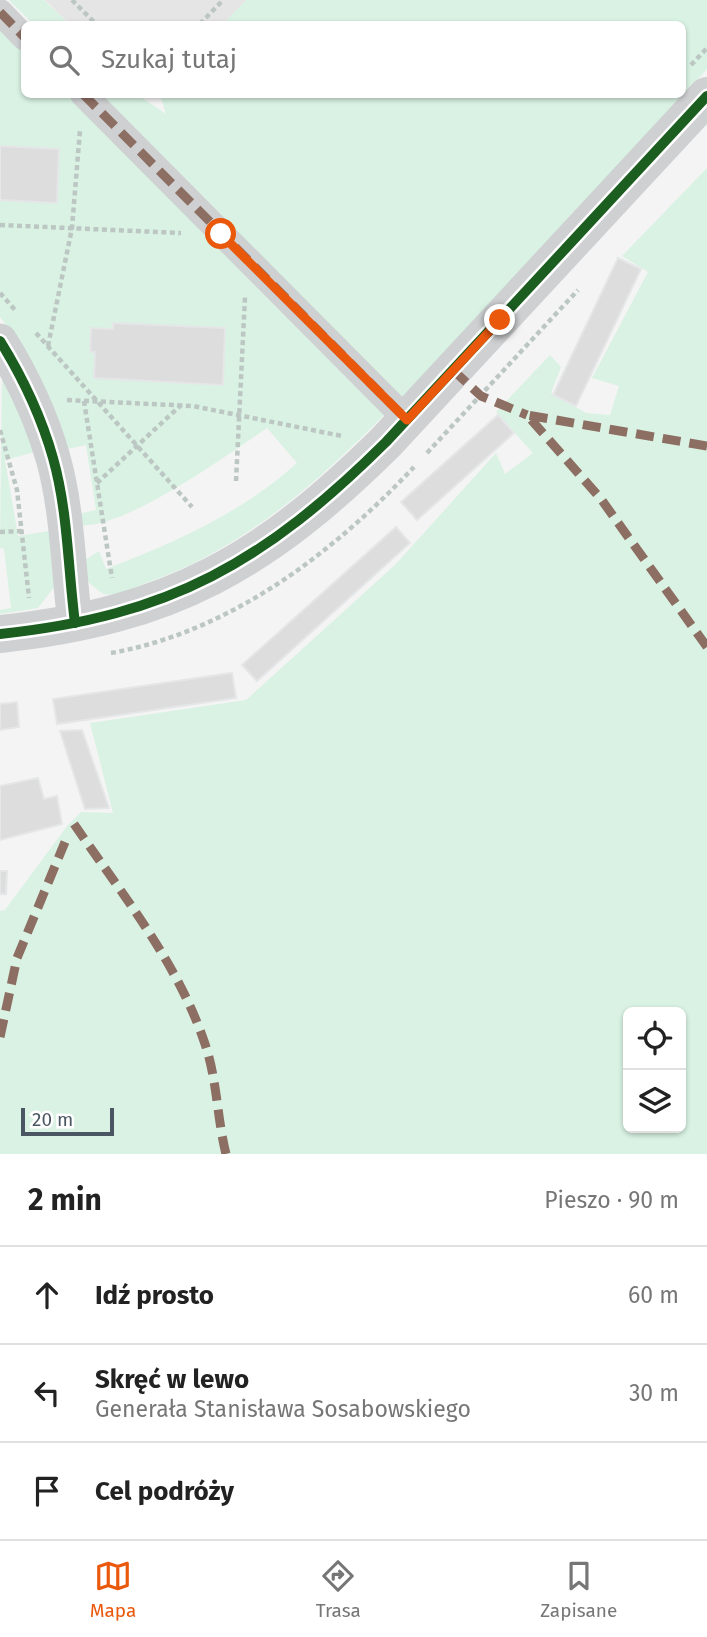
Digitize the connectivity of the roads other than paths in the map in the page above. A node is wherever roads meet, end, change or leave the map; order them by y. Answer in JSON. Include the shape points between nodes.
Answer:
{"nodes":[{"id":1,"x":0,"y":12,"type":"edge"},
{"id":2,"x":21,"y":34,"type":"edge"},
{"id":3,"x":707,"y":96,"type":"edge"},
{"id":4,"x":87,"y":98,"type":"edge"},
{"id":5,"x":12,"y":331,"type":"edge"},
{"id":6,"x":394,"y":408,"type":"junction"},
{"id":7,"x":73,"y":607,"type":"junction"},
{"id":8,"x":21,"y":616,"type":"edge"}],
"edges":[{"from":1,"to":2,"type":"street"},
{"from":3,"to":6,"type":"street"},
{"from":4,"to":6,"type":"street"},
{"from":5,"to":7,"type":"street","via":[[53,459]]},
{"from":6,"to":7,"type":"street","via":[[341,486],[291,528],[234,565],[167,598]]},
{"from":7,"to":8,"type":"street"}]}
